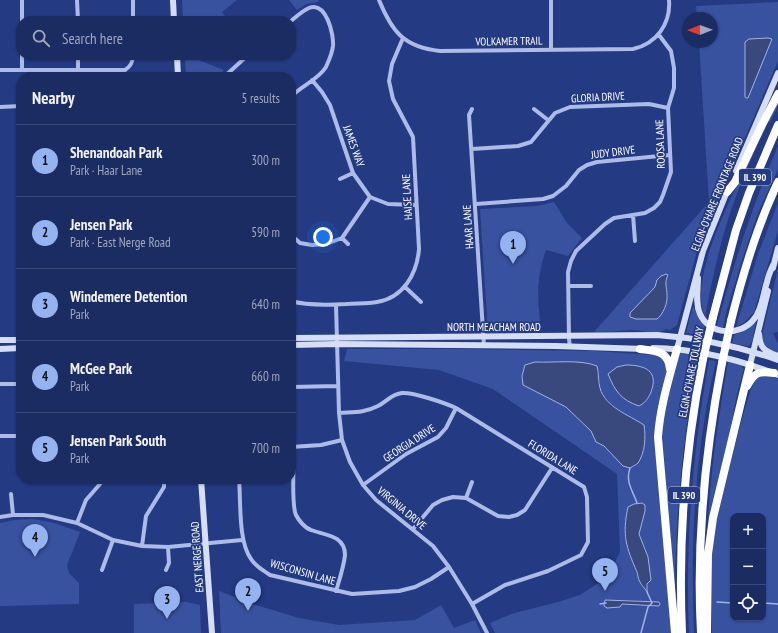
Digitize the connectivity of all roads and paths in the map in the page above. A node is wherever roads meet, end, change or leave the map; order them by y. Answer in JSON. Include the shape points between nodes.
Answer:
{"nodes":[{"id":1,"x":22,"y":0,"type":"edge"},
{"id":2,"x":77,"y":0,"type":"edge"},
{"id":3,"x":133,"y":0,"type":"edge"},
{"id":4,"x":173,"y":0,"type":"edge"},
{"id":5,"x":379,"y":0,"type":"edge"},
{"id":6,"x":551,"y":0,"type":"edge"},
{"id":7,"x":669,"y":0,"type":"edge"},
{"id":8,"x":22,"y":16,"type":"edge"},
{"id":9,"x":78,"y":16,"type":"edge"},
{"id":10,"x":133,"y":16,"type":"edge"},
{"id":11,"x":174,"y":16,"type":"edge"},
{"id":12,"x":296,"y":17,"type":"edge"},
{"id":13,"x":659,"y":35,"type":"junction"},
{"id":14,"x":403,"y":38,"type":"junction"},
{"id":15,"x":551,"y":50,"type":"junction"},
{"id":16,"x":22,"y":60,"type":"edge"},
{"id":17,"x":78,"y":60,"type":"edge"},
{"id":18,"x":133,"y":60,"type":"edge"},
{"id":19,"x":177,"y":60,"type":"edge"},
{"id":20,"x":243,"y":60,"type":"edge"},
{"id":21,"x":0,"y":70,"type":"edge"},
{"id":22,"x":22,"y":70,"type":"junction"},
{"id":23,"x":78,"y":70,"type":"junction"},
{"id":24,"x":178,"y":72,"type":"edge"},
{"id":25,"x":229,"y":72,"type":"edge"},
{"id":26,"x":778,"y":73,"type":"edge"},
{"id":27,"x":312,"y":80,"type":"junction"},
{"id":28,"x":296,"y":93,"type":"edge"},
{"id":29,"x":778,"y":94,"type":"edge"},
{"id":30,"x":0,"y":106,"type":"edge"},
{"id":31,"x":16,"y":106,"type":"edge"},
{"id":32,"x":668,"y":108,"type":"junction"},
{"id":33,"x":472,"y":109,"type":"dead end"},
{"id":34,"x":534,"y":109,"type":"dead end"},
{"id":35,"x":548,"y":120,"type":"junction"},
{"id":36,"x":778,"y":125,"type":"edge"},
{"id":37,"x":472,"y":149,"type":"junction"},
{"id":38,"x":670,"y":155,"type":"junction"},
{"id":39,"x":353,"y":173,"type":"junction"},
{"id":40,"x":340,"y":179,"type":"dead end"},
{"id":41,"x":778,"y":182,"type":"edge"},
{"id":42,"x":727,"y":192,"type":"junction"},
{"id":43,"x":370,"y":197,"type":"junction"},
{"id":44,"x":476,"y":204,"type":"junction"},
{"id":45,"x":416,"y":205,"type":"junction"},
{"id":46,"x":633,"y":215,"type":"junction"},
{"id":47,"x":342,"y":238,"type":"junction"},
{"id":48,"x":296,"y":239,"type":"edge"},
{"id":49,"x":635,"y":241,"type":"dead end"},
{"id":50,"x":348,"y":244,"type":"dead end"},
{"id":51,"x":778,"y":248,"type":"edge"},
{"id":52,"x":774,"y":265,"type":"junction"},
{"id":53,"x":698,"y":268,"type":"junction"},
{"id":54,"x":568,"y":286,"type":"junction"},
{"id":55,"x":591,"y":286,"type":"dead end"},
{"id":56,"x":405,"y":287,"type":"junction"},
{"id":57,"x":421,"y":302,"type":"dead end"},
{"id":58,"x":296,"y":303,"type":"edge"},
{"id":59,"x":336,"y":305,"type":"junction"},
{"id":60,"x":759,"y":329,"type":"junction"},
{"id":61,"x":568,"y":336,"type":"junction"},
{"id":62,"x":680,"y":336,"type":"junction"},
{"id":63,"x":483,"y":337,"type":"junction"},
{"id":64,"x":296,"y":338,"type":"edge"},
{"id":65,"x":0,"y":340,"type":"edge"},
{"id":66,"x":16,"y":340,"type":"edge"},
{"id":67,"x":337,"y":341,"type":"junction"},
{"id":68,"x":296,"y":345,"type":"edge"},
{"id":69,"x":484,"y":346,"type":"junction"},
{"id":70,"x":570,"y":347,"type":"junction"},
{"id":71,"x":16,"y":348,"type":"edge"},
{"id":72,"x":0,"y":349,"type":"edge"},
{"id":73,"x":640,"y":349,"type":"junction"},
{"id":74,"x":677,"y":349,"type":"junction"},
{"id":75,"x":753,"y":351,"type":"junction"},
{"id":76,"x":778,"y":356,"type":"edge"},
{"id":77,"x":778,"y":360,"type":"edge"},
{"id":78,"x":750,"y":365,"type":"junction"},
{"id":79,"x":671,"y":372,"type":"junction"},
{"id":80,"x":776,"y":374,"type":"edge"},
{"id":81,"x":0,"y":384,"type":"edge"},
{"id":82,"x":16,"y":384,"type":"edge"},
{"id":83,"x":338,"y":386,"type":"junction"},
{"id":84,"x":296,"y":387,"type":"edge"},
{"id":85,"x":743,"y":394,"type":"junction"},
{"id":86,"x":456,"y":408,"type":"junction"},
{"id":87,"x":339,"y":413,"type":"junction"},
{"id":88,"x":0,"y":436,"type":"edge"},
{"id":89,"x":16,"y":436,"type":"edge"},
{"id":90,"x":342,"y":440,"type":"junction"},
{"id":91,"x":296,"y":447,"type":"edge"},
{"id":92,"x":552,"y":468,"type":"junction"},
{"id":93,"x":472,"y":482,"type":"dead end"},
{"id":94,"x":100,"y":484,"type":"edge"},
{"id":95,"x":164,"y":484,"type":"edge"},
{"id":96,"x":201,"y":484,"type":"edge"},
{"id":97,"x":239,"y":484,"type":"edge"},
{"id":98,"x":293,"y":484,"type":"edge"},
{"id":99,"x":363,"y":485,"type":"junction"},
{"id":100,"x":11,"y":494,"type":"dead end"},
{"id":101,"x":466,"y":498,"type":"junction"},
{"id":102,"x":13,"y":515,"type":"junction"},
{"id":103,"x":0,"y":518,"type":"edge"},
{"id":104,"x":77,"y":523,"type":"junction"},
{"id":105,"x":413,"y":529,"type":"junction"},
{"id":106,"x":113,"y":540,"type":"junction"},
{"id":107,"x":242,"y":540,"type":"junction"},
{"id":108,"x":206,"y":544,"type":"junction"},
{"id":109,"x":142,"y":546,"type":"junction"},
{"id":110,"x":168,"y":547,"type":"junction"},
{"id":111,"x":449,"y":567,"type":"junction"},
{"id":112,"x":102,"y":570,"type":"dead end"},
{"id":113,"x":166,"y":570,"type":"dead end"},
{"id":114,"x":336,"y":591,"type":"junction"},
{"id":115,"x":472,"y":604,"type":"junction"},
{"id":116,"x":212,"y":633,"type":"edge"},
{"id":117,"x":487,"y":633,"type":"edge"},
{"id":118,"x":675,"y":633,"type":"edge"},
{"id":119,"x":682,"y":633,"type":"edge"},
{"id":120,"x":701,"y":633,"type":"edge"},
{"id":121,"x":707,"y":633,"type":"edge"}],
"edges":[{"from":1,"to":8,"type":"street"},
{"from":2,"to":9,"type":"street"},
{"from":3,"to":10,"type":"street"},
{"from":4,"to":11,"type":"main road"},
{"from":5,"to":14,"type":"street","name":"VOLKAMER TRAIL","via":[[392,28]]},
{"from":6,"to":15,"type":"street"},
{"from":7,"to":13,"type":"street","via":[[667,21]]},
{"from":12,"to":27,"type":"street","via":[[308,8],[317,8],[324,12],[333,36],[331,55],[325,68]]},
{"from":13,"to":15,"type":"street","name":"VOLKAMER TRAIL","via":[[641,47],[633,49]]},
{"from":13,"to":32,"type":"street","name":"ROOSA LANE","via":[[671,51],[674,68],[674,88]]},
{"from":14,"to":15,"type":"street","name":"VOLKAMER TRAIL","via":[[421,48],[440,51]]},
{"from":14,"to":45,"type":"street","name":"HAISE LANE","via":[[392,64],[389,81],[393,99],[413,136]]},
{"from":16,"to":22,"type":"street"},
{"from":17,"to":23,"type":"street"},
{"from":18,"to":23,"type":"street","via":[[125,70]]},
{"from":19,"to":24,"type":"main road"},
{"from":20,"to":25,"type":"street"},
{"from":21,"to":22,"type":"street"},
{"from":22,"to":23,"type":"street"},
{"from":26,"to":42,"type":"main road","name":"ELGIN-O'HARE FRONTAGE ROAD"},
{"from":27,"to":28,"type":"street"},
{"from":27,"to":39,"type":"street","name":"JAMES WAY","via":[[330,105]]},
{"from":29,"to":42,"type":"highway","via":[[735,182]]},
{"from":30,"to":31,"type":"street"},
{"from":32,"to":35,"type":"street","name":"GLORIA DRIVE","via":[[649,104],[570,107],[555,113]]},
{"from":32,"to":38,"type":"street","name":"ROOSA LANE"},
{"from":33,"to":37,"type":"street","name":"HAAR LANE","via":[[469,115]]},
{"from":34,"to":35,"type":"street"},
{"from":35,"to":37,"type":"street","name":"GLORIA DRIVE","via":[[531,142],[518,146]]},
{"from":36,"to":119,"type":"highway","name":"ELGIN-O'HARE TOLLWAY","number":"IL 390","bridge":true,"via":[[749,192],[736,230],[703,359],[692,426],[684,501]]},
{"from":37,"to":44,"type":"street","name":"HAAR LANE"},
{"from":38,"to":44,"type":"street","name":"JUDY DRIVE","via":[[586,165],[566,186],[553,196],[543,199]]},
{"from":38,"to":46,"type":"street","name":"ROOSA LANE","via":[[671,172],[660,202],[645,213]]},
{"from":39,"to":40,"type":"street"},
{"from":39,"to":43,"type":"street","name":"JAMES WAY"},
{"from":41,"to":120,"type":"highway","number":"IL 390","bridge":true,"via":[[756,236],[738,294],[712,419],[704,487],[700,560]]},
{"from":42,"to":53,"type":"main road","name":"ELGIN-O'HARE FRONTAGE ROAD"},
{"from":43,"to":45,"type":"street","via":[[388,204]]},
{"from":43,"to":47,"type":"street"},
{"from":44,"to":63,"type":"street","name":"HAAR LANE"},
{"from":45,"to":56,"type":"street","name":"HAISE LANE","via":[[418,261]]},
{"from":46,"to":49,"type":"street"},
{"from":46,"to":54,"type":"street","name":"ROOSA LANE","via":[[609,221],[576,251],[568,272]]},
{"from":47,"to":48,"type":"street","via":[[326,244],[312,245],[300,243]]},
{"from":47,"to":50,"type":"street"},
{"from":51,"to":52,"type":"main road"},
{"from":52,"to":53,"type":"main road","via":[[753,322],[733,332],[708,325],[700,315],[697,299]]},
{"from":52,"to":60,"type":"main road"},
{"from":53,"to":62,"type":"main road","name":"ELGIN-O'HARE FRONTAGE ROAD"},
{"from":54,"to":55,"type":"street"},
{"from":54,"to":61,"type":"street","name":"ROOSA LANE"},
{"from":56,"to":57,"type":"street"},
{"from":56,"to":59,"type":"street","name":"HAISE LANE","via":[[394,296],[378,302]]},
{"from":58,"to":59,"type":"street","name":"HAISE LANE"},
{"from":59,"to":67,"type":"street","name":"VIRGINIA DRIVE"},
{"from":60,"to":75,"type":"main road"},
{"from":60,"to":76,"type":"main road","via":[[763,349]]},
{"from":61,"to":62,"type":"main road","name":"NORTH MEACHAM ROAD"},
{"from":61,"to":63,"type":"main road","name":"NORTH MEACHAM ROAD"},
{"from":61,"to":70,"type":"street","name":"ROOSA LANE"},
{"from":62,"to":74,"type":"main road","name":"ELGIN-O'HARE FRONTAGE ROAD"},
{"from":62,"to":75,"type":"main road","name":"NORTH MEACHAM ROAD"},
{"from":63,"to":67,"type":"main road","name":"NORTH MEACHAM ROAD"},
{"from":63,"to":69,"type":"street","name":"HAAR LANE"},
{"from":64,"to":67,"type":"main road","name":"NORTH MEACHAM ROAD"},
{"from":65,"to":66,"type":"main road"},
{"from":67,"to":68,"type":"main road","name":"NORTH MEACHAM ROAD"},
{"from":67,"to":69,"type":"main road","name":"NORTH MEACHAM ROAD"},
{"from":67,"to":83,"type":"street","name":"VIRGINIA DRIVE"},
{"from":69,"to":70,"type":"main road","name":"NORTH MEACHAM ROAD"},
{"from":70,"to":73,"type":"main road","name":"NORTH MEACHAM ROAD"},
{"from":71,"to":72,"type":"main road"},
{"from":73,"to":74,"type":"main road","name":"NORTH MEACHAM ROAD"},
{"from":73,"to":79,"type":"highway","via":[[664,354],[668,358]]},
{"from":74,"to":78,"type":"main road","name":"NORTH MEACHAM ROAD"},
{"from":74,"to":79,"type":"highway"},
{"from":75,"to":77,"type":"main road","name":"NORTH MEACHAM ROAD"},
{"from":75,"to":78,"type":"main road"},
{"from":78,"to":80,"type":"main road","name":"NORTH MEACHAM ROAD"},
{"from":78,"to":85,"type":"highway"},
{"from":79,"to":118,"type":"highway","via":[[660,414],[658,437]]},
{"from":80,"to":85,"type":"highway","via":[[760,372],[754,375]]},
{"from":81,"to":82,"type":"street"},
{"from":83,"to":84,"type":"street"},
{"from":83,"to":87,"type":"street","name":"VIRGINIA DRIVE"},
{"from":85,"to":121,"type":"highway","via":[[711,531],[708,554]]},
{"from":86,"to":87,"type":"street","name":"FLORIDA LANE","via":[[439,401],[404,393],[394,395],[364,412]]},
{"from":86,"to":92,"type":"street","name":"FLORIDA LANE"},
{"from":86,"to":99,"type":"street","name":"GEORGIA DRIVE","via":[[446,428],[438,437],[406,454]]},
{"from":87,"to":90,"type":"street","name":"VIRGINIA DRIVE"},
{"from":88,"to":89,"type":"street"},
{"from":90,"to":91,"type":"street"},
{"from":90,"to":99,"type":"street","name":"VIRGINIA DRIVE","via":[[350,462]]},
{"from":92,"to":101,"type":"street","via":[[525,510],[517,515],[498,516]]},
{"from":92,"to":115,"type":"street","name":"FLORIDA LANE","via":[[584,487],[587,497],[588,542],[581,555],[548,571],[505,585]]},
{"from":93,"to":101,"type":"street"},
{"from":94,"to":104,"type":"street","via":[[86,500]]},
{"from":95,"to":109,"type":"street","via":[[146,516]]},
{"from":96,"to":108,"type":"main road","name":"EAST NERGE ROAD"},
{"from":97,"to":107,"type":"street"},
{"from":98,"to":114,"type":"street","via":[[295,514],[302,523],[309,530],[335,537],[343,545],[345,555]]},
{"from":99,"to":105,"type":"street","name":"VIRGINIA DRIVE","via":[[376,500]]},
{"from":100,"to":102,"type":"street"},
{"from":101,"to":105,"type":"street","via":[[442,500],[433,505]]},
{"from":102,"to":103,"type":"street"},
{"from":102,"to":104,"type":"street","via":[[43,515]]},
{"from":104,"to":106,"type":"street"},
{"from":105,"to":111,"type":"street","name":"VIRGINIA DRIVE","via":[[433,546]]},
{"from":106,"to":109,"type":"street"},
{"from":106,"to":112,"type":"street"},
{"from":107,"to":108,"type":"street"},
{"from":107,"to":114,"type":"street","name":"WISCONSIN LANE","via":[[251,559],[259,568],[270,574]]},
{"from":108,"to":110,"type":"street"},
{"from":108,"to":116,"type":"main road","name":"EAST NERGE ROAD"},
{"from":109,"to":110,"type":"street"},
{"from":110,"to":113,"type":"street","via":[[169,563]]},
{"from":111,"to":114,"type":"street","name":"WISCONSIN LANE","via":[[415,587],[399,591],[352,594]]},
{"from":111,"to":115,"type":"street","name":"VIRGINIA DRIVE"},
{"from":115,"to":117,"type":"street","name":"VIRGINIA DRIVE"}]}
